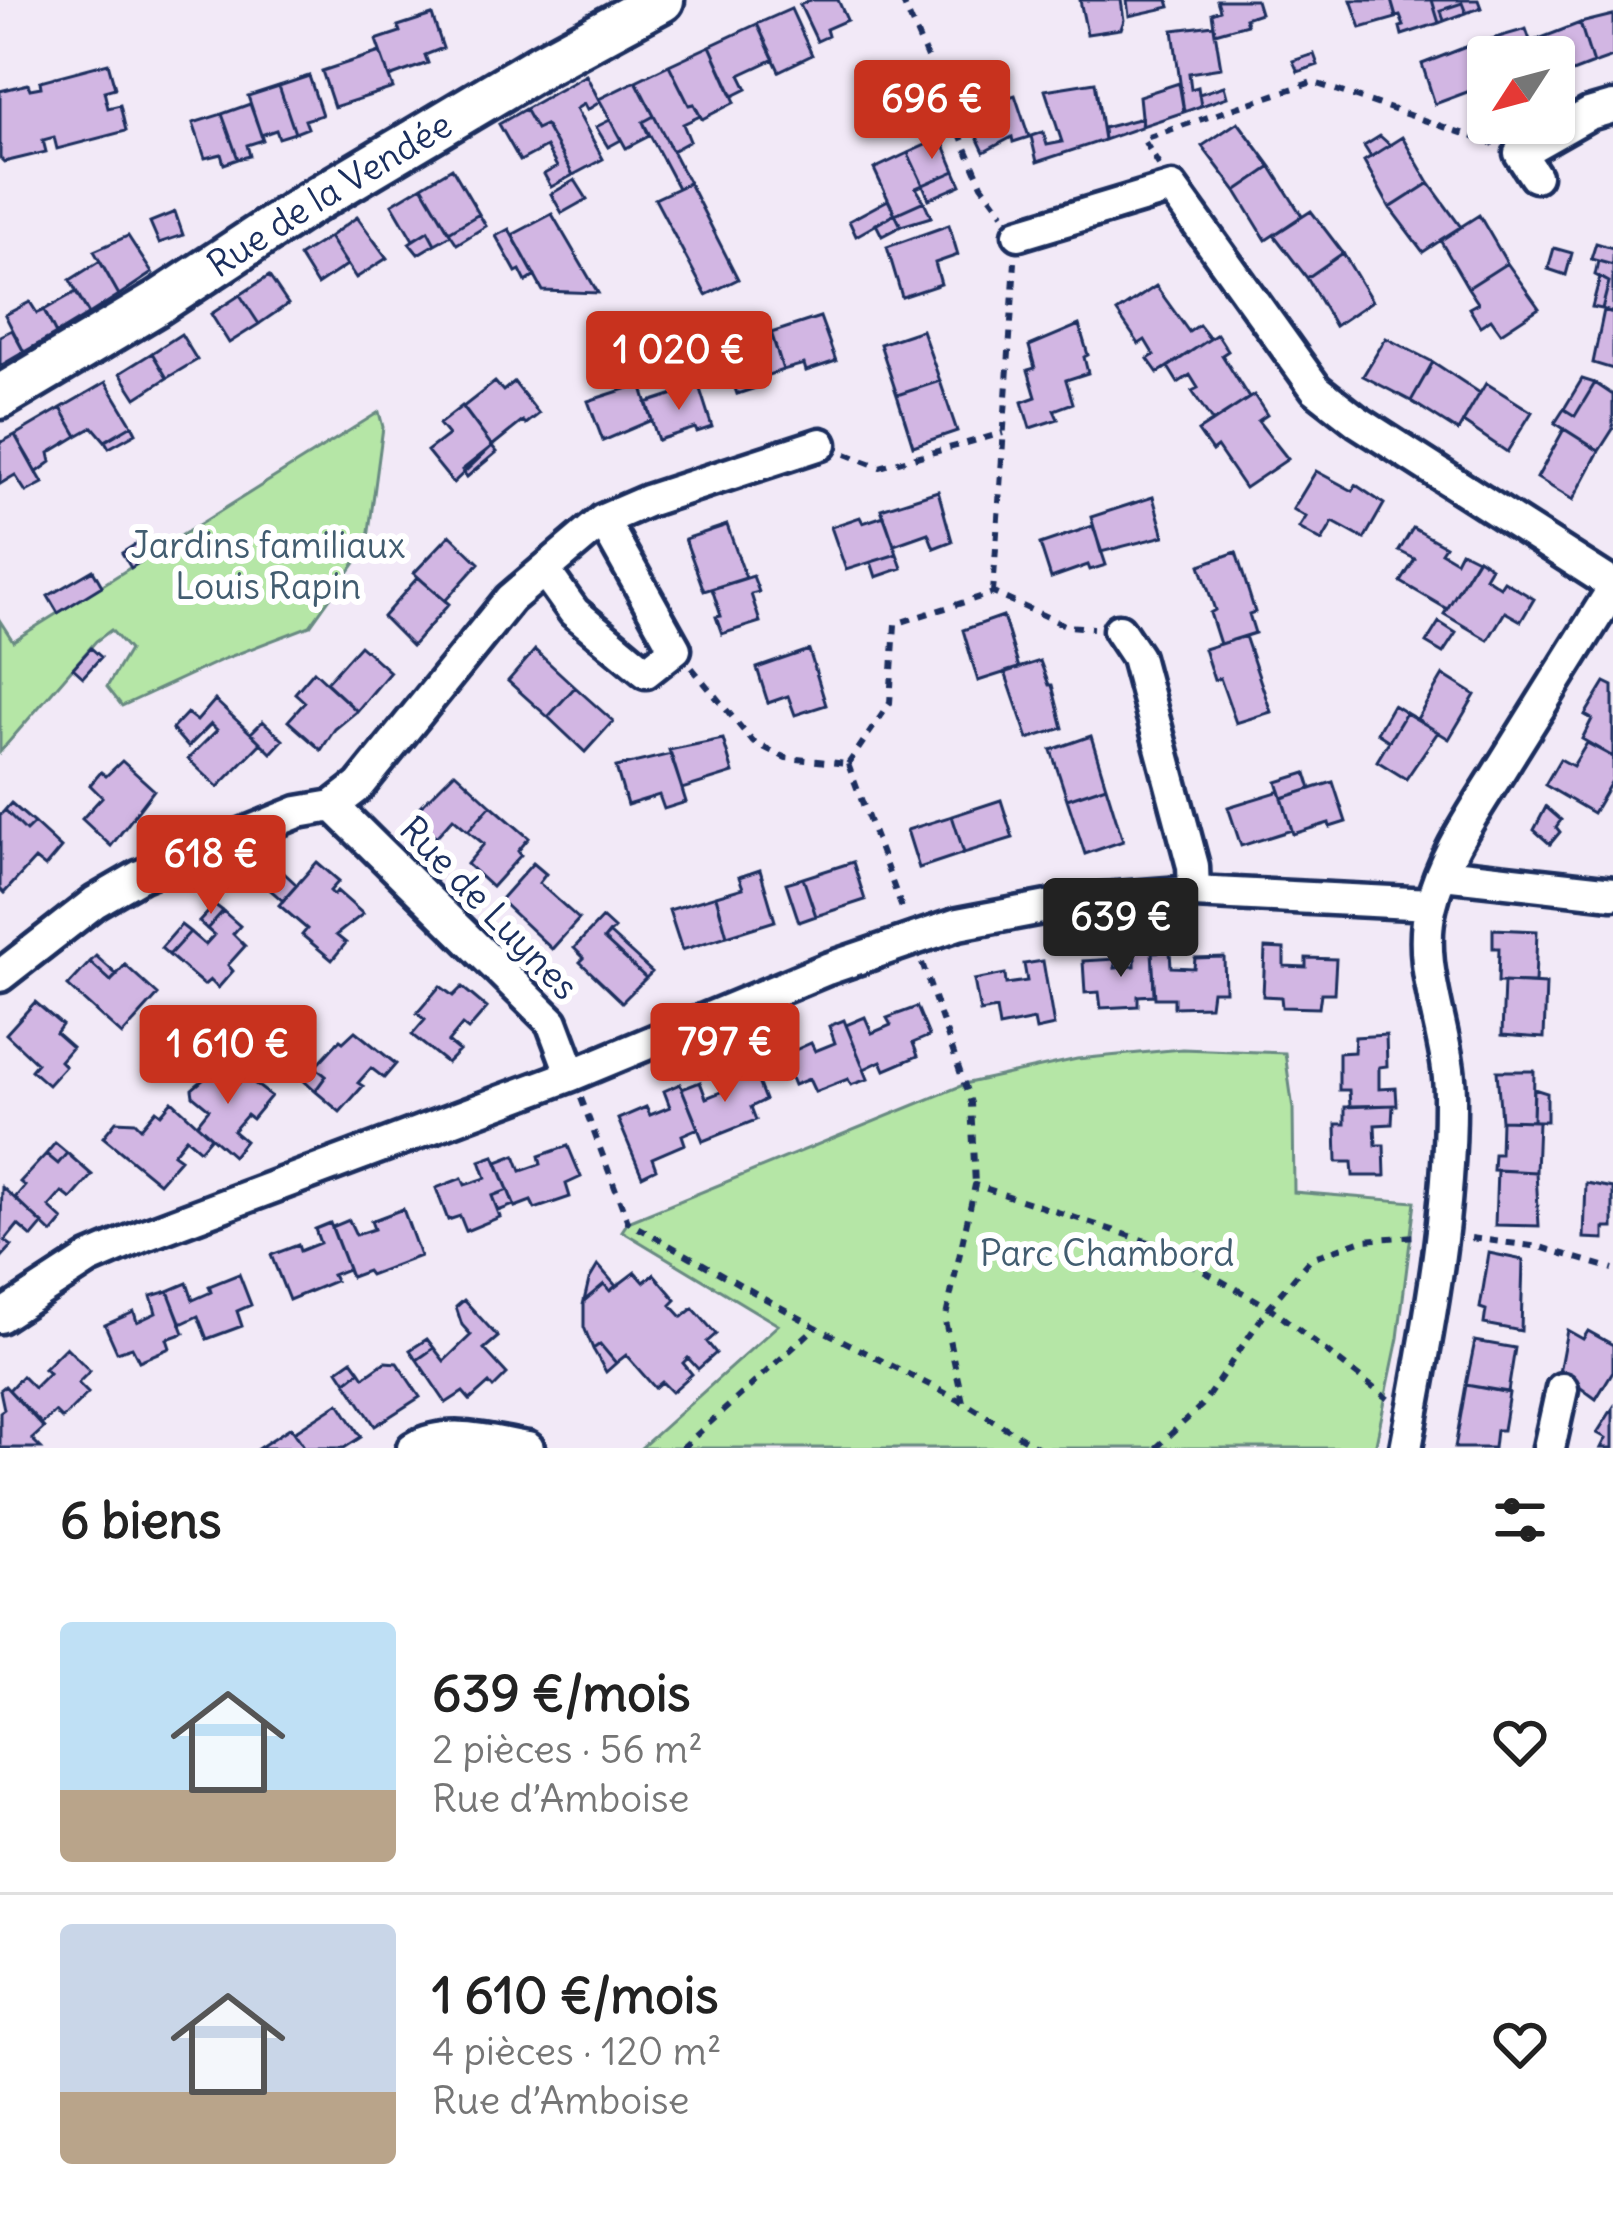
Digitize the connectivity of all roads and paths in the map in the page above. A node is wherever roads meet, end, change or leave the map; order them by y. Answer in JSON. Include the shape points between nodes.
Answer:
{"nodes":[{"id":1,"x":662,"y":0,"type":"edge"},
{"id":2,"x":902,"y":0,"type":"edge"},
{"id":3,"x":1613,"y":106,"type":"edge"},
{"id":4,"x":1528,"y":164,"type":"joint"},
{"id":5,"x":1172,"y":188,"type":"junction"},
{"id":6,"x":1019,"y":234,"type":"junction"},
{"id":7,"x":0,"y":397,"type":"edge"},
{"id":8,"x":1003,"y":433,"type":"junction"},
{"id":9,"x":821,"y":444,"type":"joint"},
{"id":10,"x":603,"y":520,"type":"junction"},
{"id":11,"x":544,"y":570,"type":"junction"},
{"id":12,"x":1613,"y":587,"type":"edge"},
{"id":13,"x":993,"y":593,"type":"junction"},
{"id":14,"x":1119,"y":630,"type":"joint"},
{"id":15,"x":675,"y":649,"type":"junction"},
{"id":16,"x":848,"y":764,"type":"junction"},
{"id":17,"x":333,"y":806,"type":"junction"},
{"id":18,"x":1443,"y":874,"type":"junction"},
{"id":19,"x":1194,"y":892,"type":"junction"},
{"id":20,"x":1613,"y":893,"type":"edge"},
{"id":21,"x":1431,"y":904,"type":"junction"},
{"id":22,"x":913,"y":939,"type":"junction"},
{"id":23,"x":0,"y":976,"type":"edge"},
{"id":24,"x":572,"y":1075,"type":"junction"},
{"id":25,"x":975,"y":1185,"type":"junction"},
{"id":26,"x":1442,"y":1234,"type":"junction"},
{"id":27,"x":1613,"y":1269,"type":"edge"},
{"id":28,"x":1269,"y":1306,"type":"junction"},
{"id":29,"x":0,"y":1317,"type":"edge"},
{"id":30,"x":816,"y":1327,"type":"junction"},
{"id":31,"x":1562,"y":1389,"type":"dead end"},
{"id":32,"x":963,"y":1402,"type":"junction"},
{"id":33,"x":1413,"y":1411,"type":"junction"},
{"id":34,"x":413,"y":1448,"type":"edge"},
{"id":35,"x":529,"y":1448,"type":"edge"},
{"id":36,"x":682,"y":1448,"type":"edge"},
{"id":37,"x":1039,"y":1448,"type":"edge"},
{"id":38,"x":1156,"y":1448,"type":"edge"},
{"id":39,"x":1406,"y":1448,"type":"edge"},
{"id":40,"x":1549,"y":1448,"type":"edge"}],
"edges":[{"from":1,"to":7,"type":"main road","name":"Rue de la Vendée","via":[[340,184]]},
{"from":2,"to":6,"type":"path","via":[[982,185]]},
{"from":3,"to":4,"type":"street","via":[[1589,114]]},
{"from":4,"to":5,"type":"path","via":[[1312,82],[1144,139]]},
{"from":5,"to":6,"type":"street"},
{"from":5,"to":12,"type":"street","via":[[1316,389]]},
{"from":6,"to":8,"type":"path"},
{"from":8,"to":9,"type":"path","via":[[880,467]]},
{"from":8,"to":13,"type":"path"},
{"from":9,"to":10,"type":"street"},
{"from":10,"to":11,"type":"street"},
{"from":10,"to":15,"type":"street"},
{"from":11,"to":15,"type":"street","via":[[574,612],[646,672]]},
{"from":11,"to":17,"type":"street","via":[[510,598],[359,786]]},
{"from":12,"to":18,"type":"street"},
{"from":13,"to":14,"type":"path","via":[[1067,626]]},
{"from":13,"to":16,"type":"path","via":[[896,624],[890,704]]},
{"from":14,"to":19,"type":"street","via":[[1137,657]]},
{"from":15,"to":16,"type":"path","via":[[752,742],[786,758]]},
{"from":16,"to":22,"type":"path"},
{"from":17,"to":23,"type":"street","via":[[298,812],[140,876]]},
{"from":17,"to":24,"type":"street","name":"Rue de Luynes","via":[[552,1022]]},
{"from":18,"to":20,"type":"street"},
{"from":18,"to":21,"type":"street"},
{"from":19,"to":21,"type":"street"},
{"from":19,"to":22,"type":"street","via":[[1019,910]]},
{"from":21,"to":26,"type":"street","via":[[1428,970],[1450,1094]]},
{"from":22,"to":24,"type":"street"},
{"from":22,"to":25,"type":"path","via":[[971,1103]]},
{"from":24,"to":29,"type":"street","via":[[145,1234],[89,1259]]},
{"from":24,"to":30,"type":"path","via":[[628,1222]]},
{"from":25,"to":28,"type":"path","via":[[1152,1243]]},
{"from":25,"to":32,"type":"path","via":[[945,1321]]},
{"from":26,"to":27,"type":"path","via":[[1540,1246]]},
{"from":26,"to":28,"type":"path","via":[[1363,1240],[1311,1258]]},
{"from":26,"to":33,"type":"street"},
{"from":28,"to":33,"type":"path","via":[[1379,1395]]},
{"from":28,"to":38,"type":"path","via":[[1202,1405]]},
{"from":30,"to":32,"type":"path"},
{"from":30,"to":36,"type":"path"},
{"from":31,"to":40,"type":"street"},
{"from":32,"to":37,"type":"path"},
{"from":33,"to":39,"type":"street"},
{"from":34,"to":35,"type":"street","via":[[447,1437]]}]}
